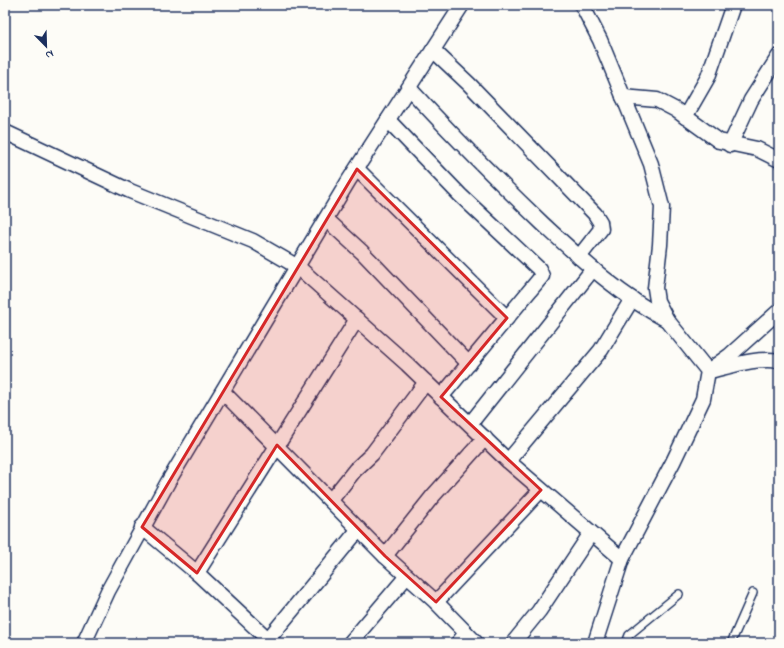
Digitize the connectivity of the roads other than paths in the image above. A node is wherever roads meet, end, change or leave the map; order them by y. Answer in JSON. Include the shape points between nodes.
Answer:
{"nodes":[{"id":1,"x":462,"y":5,"type":"edge"},
{"id":2,"x":734,"y":5,"type":"edge"},
{"id":3,"x":586,"y":8,"type":"edge"},
{"id":4,"x":433,"y":50,"type":"junction"},
{"id":5,"x":779,"y":56,"type":"edge"},
{"id":6,"x":408,"y":88,"type":"junction"},
{"id":7,"x":623,"y":97,"type":"junction"},
{"id":8,"x":685,"y":117,"type":"junction"},
{"id":9,"x":388,"y":120,"type":"junction"},
{"id":10,"x":5,"y":132,"type":"edge"},
{"id":11,"x":730,"y":145,"type":"junction"},
{"id":12,"x":779,"y":160,"type":"edge"},
{"id":13,"x":356,"y":169,"type":"junction"},
{"id":14,"x":326,"y":219,"type":"junction"},
{"id":15,"x":579,"y":258,"type":"junction"},
{"id":16,"x":298,"y":267,"type":"junction"},
{"id":17,"x":593,"y":269,"type":"junction"},
{"id":18,"x":632,"y":299,"type":"junction"},
{"id":19,"x":779,"y":311,"type":"edge"},
{"id":20,"x":507,"y":318,"type":"junction"},
{"id":21,"x":357,"y":319,"type":"junction"},
{"id":22,"x":667,"y":320,"type":"junction"},
{"id":23,"x":779,"y":361,"type":"edge"},
{"id":24,"x":469,"y":364,"type":"junction"},
{"id":25,"x":708,"y":371,"type":"junction"},
{"id":26,"x":426,"y":382,"type":"junction"},
{"id":27,"x":223,"y":392,"type":"junction"},
{"id":28,"x":441,"y":397,"type":"junction"},
{"id":29,"x":470,"y":424,"type":"junction"},
{"id":30,"x":485,"y":438,"type":"junction"},
{"id":31,"x":277,"y":445,"type":"junction"},
{"id":32,"x":508,"y":461,"type":"junction"},
{"id":33,"x":541,"y":490,"type":"junction"},
{"id":34,"x":332,"y":500,"type":"junction"},
{"id":35,"x":142,"y":527,"type":"junction"},
{"id":36,"x":359,"y":529,"type":"junction"},
{"id":37,"x":591,"y":533,"type":"junction"},
{"id":38,"x":385,"y":556,"type":"junction"},
{"id":39,"x":622,"y":559,"type":"junction"},
{"id":40,"x":197,"y":573,"type":"junction"},
{"id":41,"x":407,"y":576,"type":"junction"},
{"id":42,"x":753,"y":593,"type":"dead end"},
{"id":43,"x":679,"y":594,"type":"dead end"},
{"id":44,"x":436,"y":602,"type":"junction"},
{"id":45,"x":462,"y":638,"type":"edge"},
{"id":46,"x":268,"y":642,"type":"edge"},
{"id":47,"x":84,"y":643,"type":"edge"},
{"id":48,"x":350,"y":643,"type":"edge"},
{"id":49,"x":476,"y":643,"type":"edge"},
{"id":50,"x":513,"y":643,"type":"edge"},
{"id":51,"x":595,"y":643,"type":"edge"},
{"id":52,"x":626,"y":643,"type":"edge"},
{"id":53,"x":731,"y":643,"type":"edge"}],
"edges":[{"from":1,"to":4,"type":"street"},
{"from":2,"to":8,"type":"street","via":[[708,77]]},
{"from":3,"to":7,"type":"street"},
{"from":4,"to":6,"type":"street"},
{"from":4,"to":15,"type":"street","via":[[595,214],[601,229]]},
{"from":5,"to":11,"type":"street","via":[[751,100]]},
{"from":6,"to":9,"type":"street"},
{"from":6,"to":15,"type":"street","via":[[456,139]]},
{"from":7,"to":8,"type":"street","via":[[657,100]]},
{"from":7,"to":22,"type":"street","via":[[651,164],[662,207],[655,288]]},
{"from":8,"to":11,"type":"street","via":[[713,138]]},
{"from":9,"to":13,"type":"street"},
{"from":9,"to":20,"type":"street","via":[[460,195],[539,269],[541,279]]},
{"from":10,"to":16,"type":"street","via":[[130,191],[254,241]]},
{"from":11,"to":12,"type":"street","via":[[757,149]]},
{"from":13,"to":14,"type":"street"},
{"from":13,"to":20,"type":"street"},
{"from":14,"to":16,"type":"street"},
{"from":14,"to":24,"type":"street","via":[[362,252]]},
{"from":15,"to":17,"type":"street"},
{"from":16,"to":21,"type":"street"},
{"from":16,"to":27,"type":"street"},
{"from":17,"to":18,"type":"street"},
{"from":17,"to":29,"type":"street"},
{"from":18,"to":22,"type":"street"},
{"from":18,"to":32,"type":"street","via":[[601,350]]},
{"from":19,"to":25,"type":"street","via":[[729,356]]},
{"from":20,"to":24,"type":"street"},
{"from":21,"to":26,"type":"street"},
{"from":21,"to":31,"type":"street"},
{"from":22,"to":25,"type":"street"},
{"from":23,"to":25,"type":"street","via":[[738,364]]},
{"from":24,"to":28,"type":"street"},
{"from":25,"to":39,"type":"street","via":[[702,399],[673,462]]},
{"from":26,"to":28,"type":"street"},
{"from":26,"to":34,"type":"street","via":[[372,454],[354,470]]},
{"from":27,"to":31,"type":"street"},
{"from":27,"to":35,"type":"street"},
{"from":28,"to":29,"type":"street"},
{"from":29,"to":30,"type":"street"},
{"from":30,"to":32,"type":"street"},
{"from":30,"to":38,"type":"street","via":[[432,497]]},
{"from":31,"to":34,"type":"street"},
{"from":31,"to":40,"type":"street"},
{"from":32,"to":33,"type":"street"},
{"from":33,"to":37,"type":"street"},
{"from":33,"to":44,"type":"street"},
{"from":34,"to":36,"type":"street"},
{"from":35,"to":40,"type":"street"},
{"from":35,"to":47,"type":"street"},
{"from":36,"to":38,"type":"street"},
{"from":36,"to":46,"type":"street"},
{"from":37,"to":39,"type":"street"},
{"from":37,"to":50,"type":"street","via":[[539,611]]},
{"from":38,"to":41,"type":"street"},
{"from":39,"to":51,"type":"street"},
{"from":40,"to":46,"type":"street"},
{"from":41,"to":44,"type":"street"},
{"from":41,"to":48,"type":"street"},
{"from":42,"to":53,"type":"lane"},
{"from":43,"to":52,"type":"lane","via":[[629,635]]},
{"from":44,"to":45,"type":"street"},
{"from":45,"to":49,"type":"street"}]}
